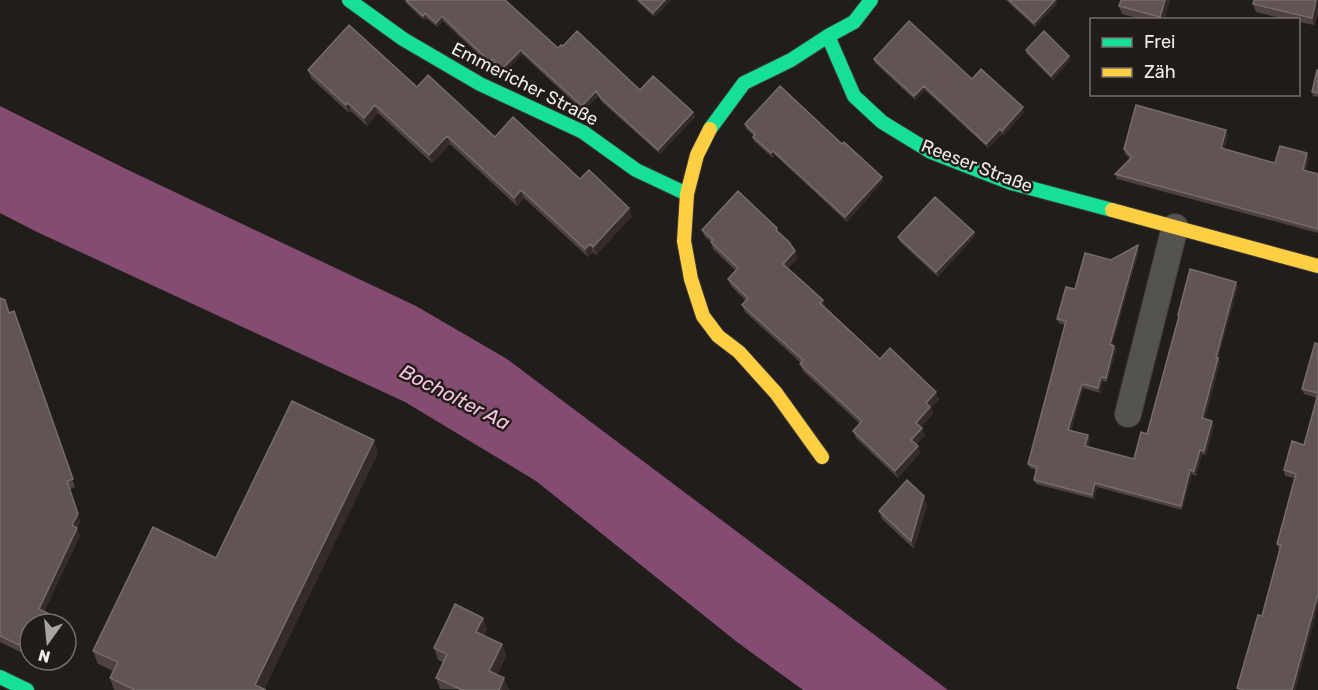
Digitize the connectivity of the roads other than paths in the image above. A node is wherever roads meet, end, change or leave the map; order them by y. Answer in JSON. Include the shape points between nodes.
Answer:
{"nodes":[{"id":1,"x":349,"y":0,"type":"edge"},
{"id":2,"x":871,"y":0,"type":"edge"},
{"id":3,"x":828,"y":36,"type":"junction"},
{"id":4,"x":687,"y":194,"type":"junction"},
{"id":5,"x":1175,"y":227,"type":"junction"},
{"id":6,"x":1318,"y":266,"type":"edge"},
{"id":7,"x":1128,"y":414,"type":"dead end"},
{"id":8,"x":822,"y":457,"type":"dead end"},
{"id":9,"x":0,"y":677,"type":"edge"},
{"id":10,"x":27,"y":690,"type":"edge"}],
"edges":[{"from":1,"to":4,"type":"street","name":"Emmericher Straße","via":[[403,39],[480,84],[583,132],[636,170]]},
{"from":2,"to":3,"type":"street","via":[[854,22]]},
{"from":3,"to":4,"type":"street","via":[[744,83],[711,127],[697,155]]},
{"from":3,"to":5,"type":"street","name":"Reeser Straße","via":[[854,96],[882,122],[931,153],[1011,183]]},
{"from":4,"to":8,"type":"street","via":[[684,241],[703,315],[718,336],[739,352],[776,393]]},
{"from":5,"to":6,"type":"street","name":"Reeser Straße"},
{"from":5,"to":7,"type":"street"},
{"from":9,"to":10,"type":"street"}]}
